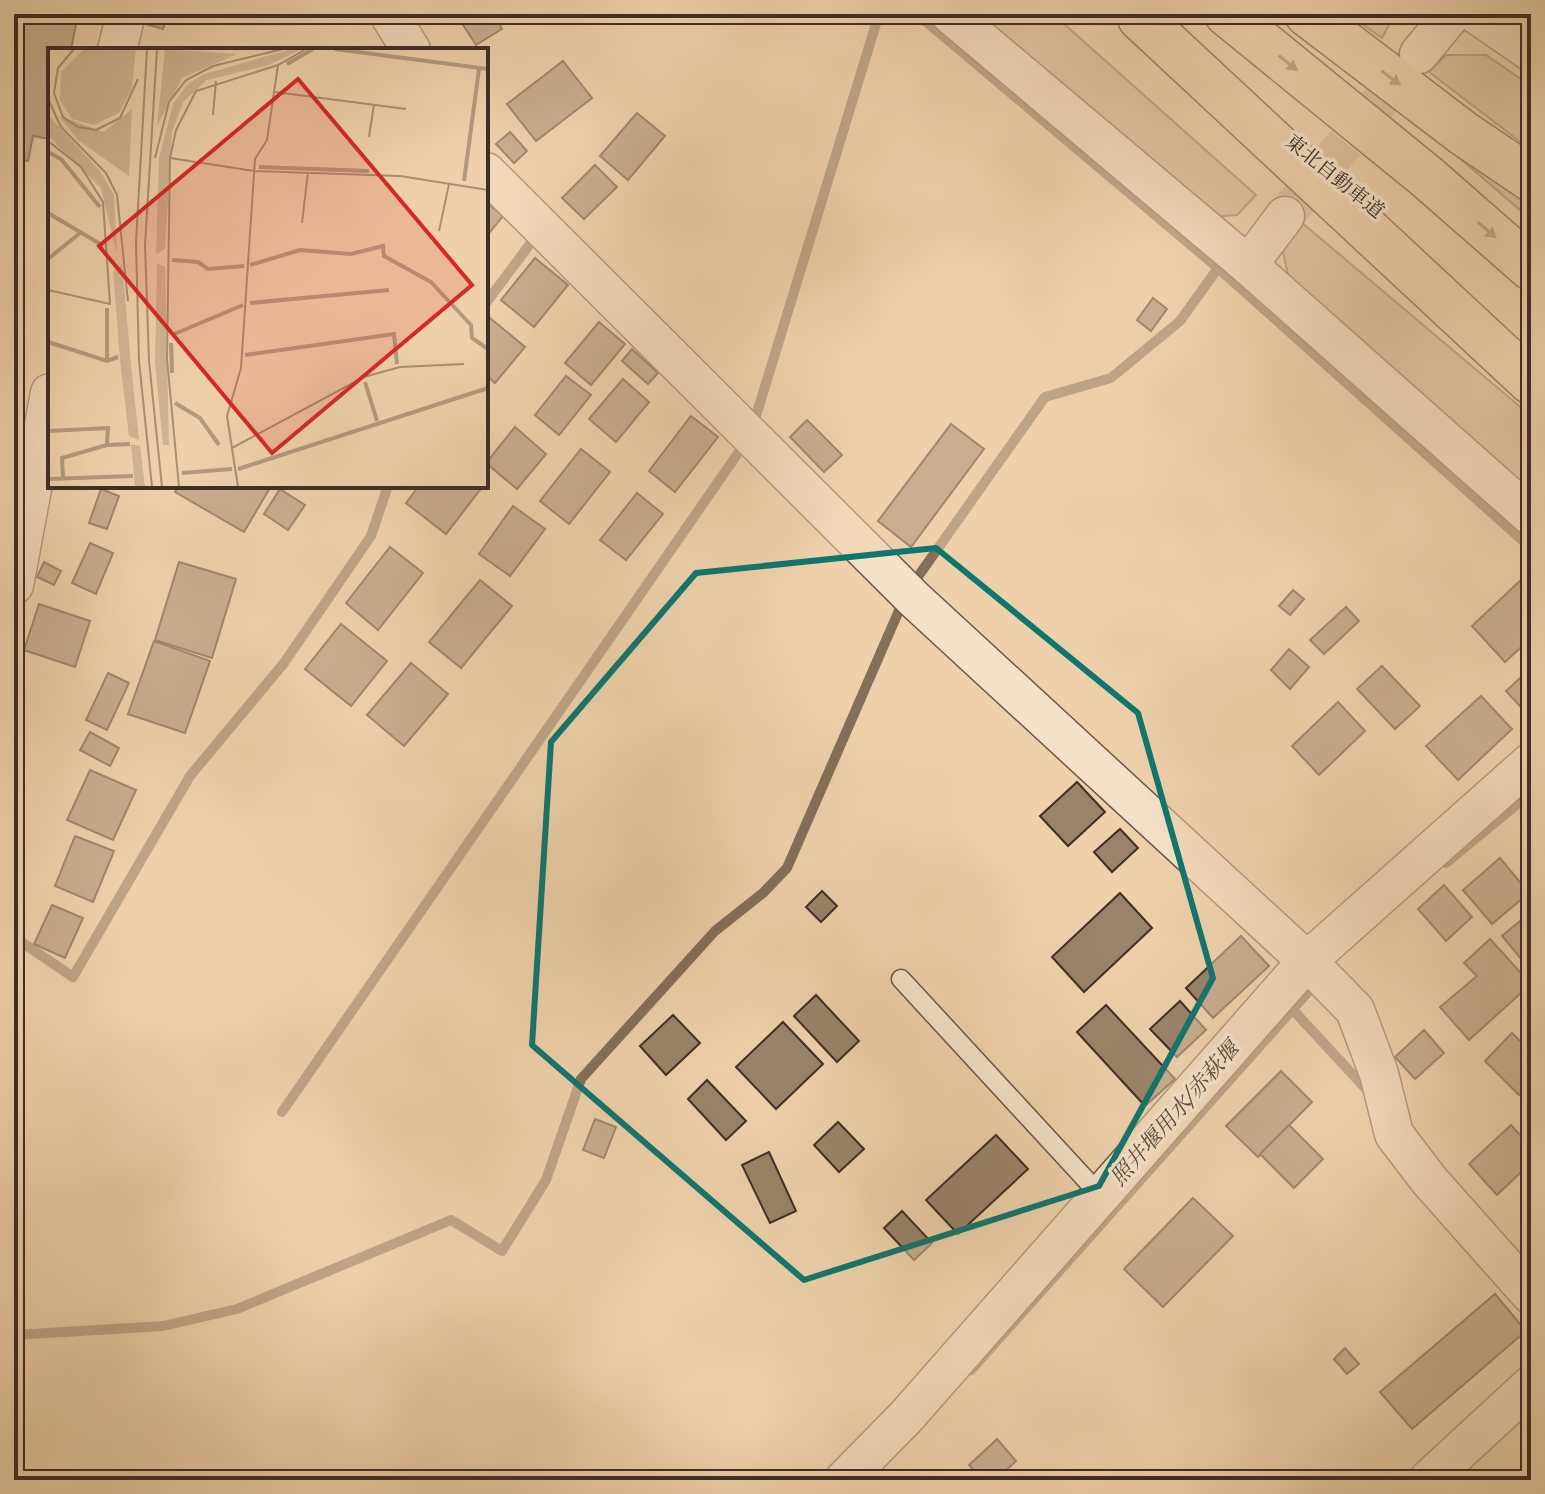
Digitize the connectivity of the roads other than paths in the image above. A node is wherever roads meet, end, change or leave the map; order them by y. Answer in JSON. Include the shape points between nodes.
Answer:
{"nodes":[{"id":1,"x":126,"y":14,"type":"edge"},
{"id":2,"x":389,"y":14,"type":"edge"},
{"id":3,"x":950,"y":14,"type":"edge"},
{"id":4,"x":1227,"y":14,"type":"edge"},
{"id":5,"x":1307,"y":14,"type":"edge"},
{"id":6,"x":1452,"y":14,"type":"edge"},
{"id":7,"x":1476,"y":14,"type":"edge"},
{"id":8,"x":1137,"y":16,"type":"edge"},
{"id":9,"x":118,"y":48,"type":"edge"},
{"id":10,"x":410,"y":48,"type":"edge"},
{"id":11,"x":1531,"y":52,"type":"edge"},
{"id":12,"x":1419,"y":54,"type":"tunnel mouth"},
{"id":13,"x":488,"y":174,"type":"edge"},
{"id":14,"x":1531,"y":179,"type":"edge"},
{"id":15,"x":1285,"y":216,"type":"tunnel mouth"},
{"id":16,"x":1248,"y":265,"type":"junction"},
{"id":17,"x":1531,"y":268,"type":"edge"},
{"id":18,"x":1531,"y":343,"type":"edge"},
{"id":19,"x":1531,"y":382,"type":"edge"},
{"id":20,"x":48,"y":404,"type":"edge"},
{"id":21,"x":1531,"y":516,"type":"edge"},
{"id":22,"x":14,"y":585,"type":"edge"},
{"id":23,"x":1531,"y":762,"type":"edge"},
{"id":24,"x":1307,"y":961,"type":"junction"},
{"id":25,"x":901,"y":979,"type":"dead end"},
{"id":26,"x":1101,"y":1196,"type":"junction"},
{"id":27,"x":1531,"y":1295,"type":"edge"},
{"id":28,"x":1531,"y":1385,"type":"edge"},
{"id":29,"x":844,"y":1480,"type":"edge"},
{"id":30,"x":1428,"y":1480,"type":"edge"}],
"edges":[{"from":1,"to":9,"type":"street"},
{"from":2,"to":10,"type":"street"},
{"from":3,"to":16,"type":"street"},
{"from":4,"to":17,"type":"highway","one_way":true},
{"from":5,"to":14,"type":"highway","one_way":true},
{"from":6,"to":12,"type":"street"},
{"from":7,"to":11,"type":"street"},
{"from":8,"to":18,"type":"highway","name":"東北自動車道","via":[[1380,211]]},
{"from":8,"to":19,"type":"highway"},
{"from":13,"to":24,"type":"street","via":[[914,599]]},
{"from":15,"to":16,"type":"street"},
{"from":16,"to":21,"type":"street"},
{"from":20,"to":22,"type":"street"},
{"from":23,"to":24,"type":"street"},
{"from":24,"to":26,"type":"street"},
{"from":24,"to":27,"type":"street","via":[[1355,1010],[1394,1134]]},
{"from":25,"to":26,"type":"lane"},
{"from":26,"to":29,"type":"street"},
{"from":28,"to":30,"type":"street"}]}
